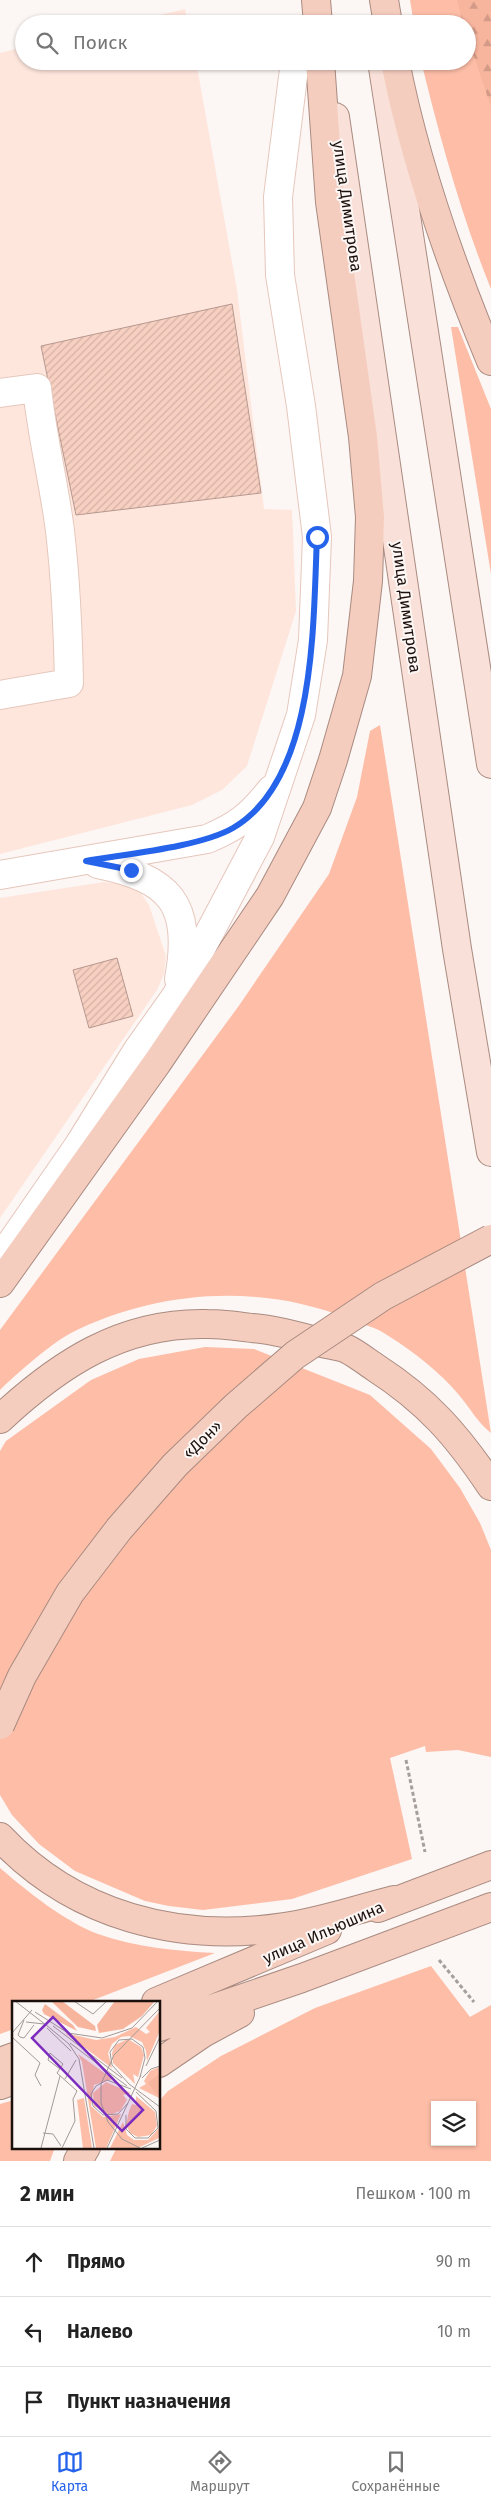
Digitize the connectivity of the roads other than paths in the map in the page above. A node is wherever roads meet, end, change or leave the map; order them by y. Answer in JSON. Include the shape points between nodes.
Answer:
{"nodes":[{"id":1,"x":310,"y":0,"type":"edge"},
{"id":2,"x":317,"y":0,"type":"edge"},
{"id":3,"x":372,"y":0,"type":"edge"},
{"id":4,"x":384,"y":0,"type":"edge"},
{"id":5,"x":306,"y":15,"type":"edge"},
{"id":6,"x":319,"y":15,"type":"edge"},
{"id":7,"x":374,"y":15,"type":"edge"},
{"id":8,"x":386,"y":15,"type":"edge"},
{"id":9,"x":293,"y":70,"type":"edge"},
{"id":10,"x":321,"y":70,"type":"edge"},
{"id":11,"x":328,"y":70,"type":"edge"},
{"id":12,"x":383,"y":70,"type":"edge"},
{"id":13,"x":397,"y":70,"type":"edge"},
{"id":14,"x":491,"y":361,"type":"edge"},
{"id":15,"x":0,"y":393,"type":"edge"},
{"id":16,"x":0,"y":695,"type":"edge"},
{"id":17,"x":491,"y":764,"type":"edge"},
{"id":18,"x":278,"y":782,"type":"junction"},
{"id":19,"x":86,"y":861,"type":"junction"},
{"id":20,"x":0,"y":875,"type":"edge"},
{"id":21,"x":176,"y":996,"type":"junction"},
{"id":22,"x":491,"y":1152,"type":"edge"},
{"id":23,"x":491,"y":1239,"type":"edge"},
{"id":24,"x":0,"y":1259,"type":"edge"},
{"id":25,"x":0,"y":1283,"type":"edge"},
{"id":26,"x":0,"y":1420,"type":"edge"},
{"id":27,"x":491,"y":1486,"type":"edge"},
{"id":28,"x":0,"y":1725,"type":"edge"},
{"id":29,"x":0,"y":1837,"type":"edge"},
{"id":30,"x":491,"y":1865,"type":"edge"},
{"id":31,"x":394,"y":1900,"type":"junction"},
{"id":32,"x":491,"y":1906,"type":"edge"},
{"id":33,"x":302,"y":1978,"type":"junction"},
{"id":34,"x":158,"y":2001,"type":"edge"},
{"id":35,"x":160,"y":2027,"type":"edge"},
{"id":36,"x":12,"y":2058,"type":"edge"},
{"id":37,"x":0,"y":2062,"type":"edge"},
{"id":38,"x":160,"y":2062,"type":"edge"},
{"id":39,"x":12,"y":2081,"type":"edge"},
{"id":40,"x":0,"y":2085,"type":"edge"},
{"id":41,"x":85,"y":2148,"type":"edge"},
{"id":42,"x":78,"y":2161,"type":"edge"}],
"edges":[{"from":1,"to":5,"type":"lane"},
{"from":2,"to":6,"type":"highway"},
{"from":3,"to":7,"type":"main road"},
{"from":4,"to":8,"type":"highway"},
{"from":9,"to":18,"type":"lane","via":[[278,197],[280,275],[302,406],[317,537],[313,640],[301,715]]},
{"from":10,"to":25,"type":"highway","via":[[330,202],[363,437],[370,517],[368,581],[357,676],[316,808],[270,896],[152,1071]]},
{"from":11,"to":22,"type":"main road","name":"улица Димитрова","via":[[455,939]]},
{"from":12,"to":17,"type":"main road"},
{"from":13,"to":14,"type":"highway","via":[[438,222]]},
{"from":15,"to":16,"type":"lane","via":[[37,388],[65,582],[69,683]]},
{"from":18,"to":19,"type":"lane","via":[[259,806],[234,828],[189,843]]},
{"from":18,"to":21,"type":"lane","via":[[260,837]]},
{"from":19,"to":20,"type":"lane"},
{"from":19,"to":21,"type":"lane","via":[[131,870],[156,882],[169,895],[178,912],[183,944]]},
{"from":21,"to":24,"type":"lane"},
{"from":23,"to":28,"type":"highway","name":"«Дон»","bridge":true,"via":[[383,1296],[295,1355],[175,1465],[119,1529],[70,1594],[22,1676]]},
{"from":26,"to":27,"type":"highway","via":[[34,1387],[63,1366],[126,1337],[156,1328],[206,1324],[275,1330],[347,1349],[408,1389],[448,1428]]},
{"from":29,"to":31,"type":"highway","via":[[68,1892],[143,1922],[184,1929],[230,1932],[285,1927]]},
{"from":30,"to":31,"type":"highway","name":"улица Ильюшина"},
{"from":31,"to":34,"type":"highway","name":"улица Ильюшина"},
{"from":32,"to":33,"type":"highway","name":"улица Ильюшина"},
{"from":33,"to":35,"type":"highway","name":"улица Ильюшина"},
{"from":33,"to":38,"type":"highway","via":[[203,2033]]},
{"from":36,"to":37,"type":"highway"},
{"from":39,"to":40,"type":"highway"},
{"from":41,"to":42,"type":"highway"}]}
